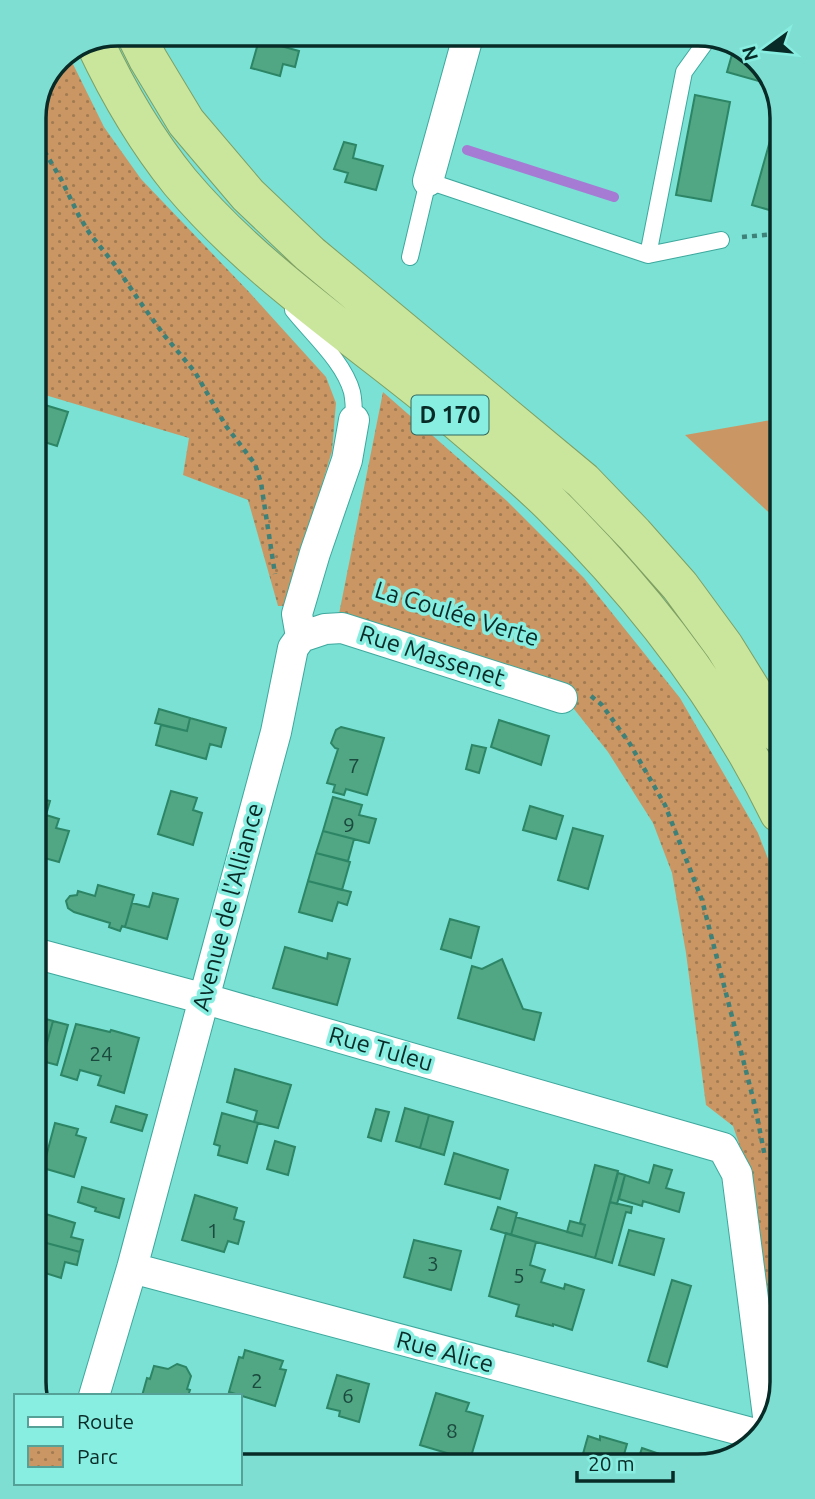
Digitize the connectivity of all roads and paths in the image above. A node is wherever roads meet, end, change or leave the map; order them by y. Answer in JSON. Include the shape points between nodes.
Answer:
{"nodes":[{"id":1,"x":141,"y":45,"type":"edge"},
{"id":2,"x":466,"y":46,"type":"edge"},
{"id":3,"x":703,"y":46,"type":"edge"},
{"id":4,"x":98,"y":48,"type":"edge"},
{"id":5,"x":46,"y":154,"type":"edge"},
{"id":6,"x":428,"y":181,"type":"junction"},
{"id":7,"x":770,"y":235,"type":"edge"},
{"id":8,"x":721,"y":240,"type":"joint"},
{"id":9,"x":239,"y":242,"type":"junction"},
{"id":10,"x":648,"y":255,"type":"junction"},
{"id":11,"x":410,"y":257,"type":"dead end"},
{"id":12,"x":354,"y":420,"type":"joint"},
{"id":13,"x":275,"y":576,"type":"dead end"},
{"id":14,"x":301,"y":637,"type":"junction"},
{"id":15,"x":572,"y":694,"type":"joint"},
{"id":16,"x":770,"y":720,"type":"edge"},
{"id":17,"x":770,"y":797,"type":"edge"},
{"id":18,"x":45,"y":956,"type":"edge"},
{"id":19,"x":204,"y":999,"type":"junction"},
{"id":20,"x":767,"y":1168,"type":"dead end"},
{"id":21,"x":132,"y":1268,"type":"junction"},
{"id":22,"x":95,"y":1394,"type":"edge"},
{"id":23,"x":766,"y":1403,"type":"edge"},
{"id":24,"x":749,"y":1432,"type":"edge"}],
"edges":[{"from":1,"to":16,"type":"highway","number":"D 170","via":[[186,122],[248,195],[310,254],[583,481],[634,534],[724,646]]},
{"from":2,"to":6,"type":"street"},
{"from":3,"to":10,"type":"lane","via":[[684,72]]},
{"from":4,"to":9,"type":"highway","number":"D 170","via":[[152,145]]},
{"from":5,"to":13,"type":"path","via":[[90,234],[195,372],[226,426],[255,464]]},
{"from":6,"to":10,"type":"lane"},
{"from":6,"to":11,"type":"lane"},
{"from":7,"to":8,"type":"path"},
{"from":8,"to":10,"type":"lane"},
{"from":9,"to":12,"type":"lane","via":[[338,363],[353,394]]},
{"from":9,"to":17,"type":"highway","number":"D 170","via":[[305,301],[454,419],[588,542],[670,637]]},
{"from":12,"to":14,"type":"street","name":"Avenue de l'Alliance","via":[[347,460],[297,614]]},
{"from":14,"to":15,"type":"street","name":"Rue Massenet","via":[[342,628]]},
{"from":14,"to":19,"type":"street","name":"Avenue de l'Alliance","via":[[293,648],[276,732]]},
{"from":15,"to":20,"type":"path","via":[[602,705],[665,805],[702,900]]},
{"from":18,"to":19,"type":"street","name":"Rue Tuleu"},
{"from":19,"to":21,"type":"street","name":"Avenue de l'Alliance"},
{"from":19,"to":23,"type":"street","name":"Rue Tuleu","via":[[723,1148],[737,1174]]},
{"from":21,"to":22,"type":"street","name":"Avenue de l'Alliance"},
{"from":21,"to":24,"type":"street","name":"Rue Alice"}]}
